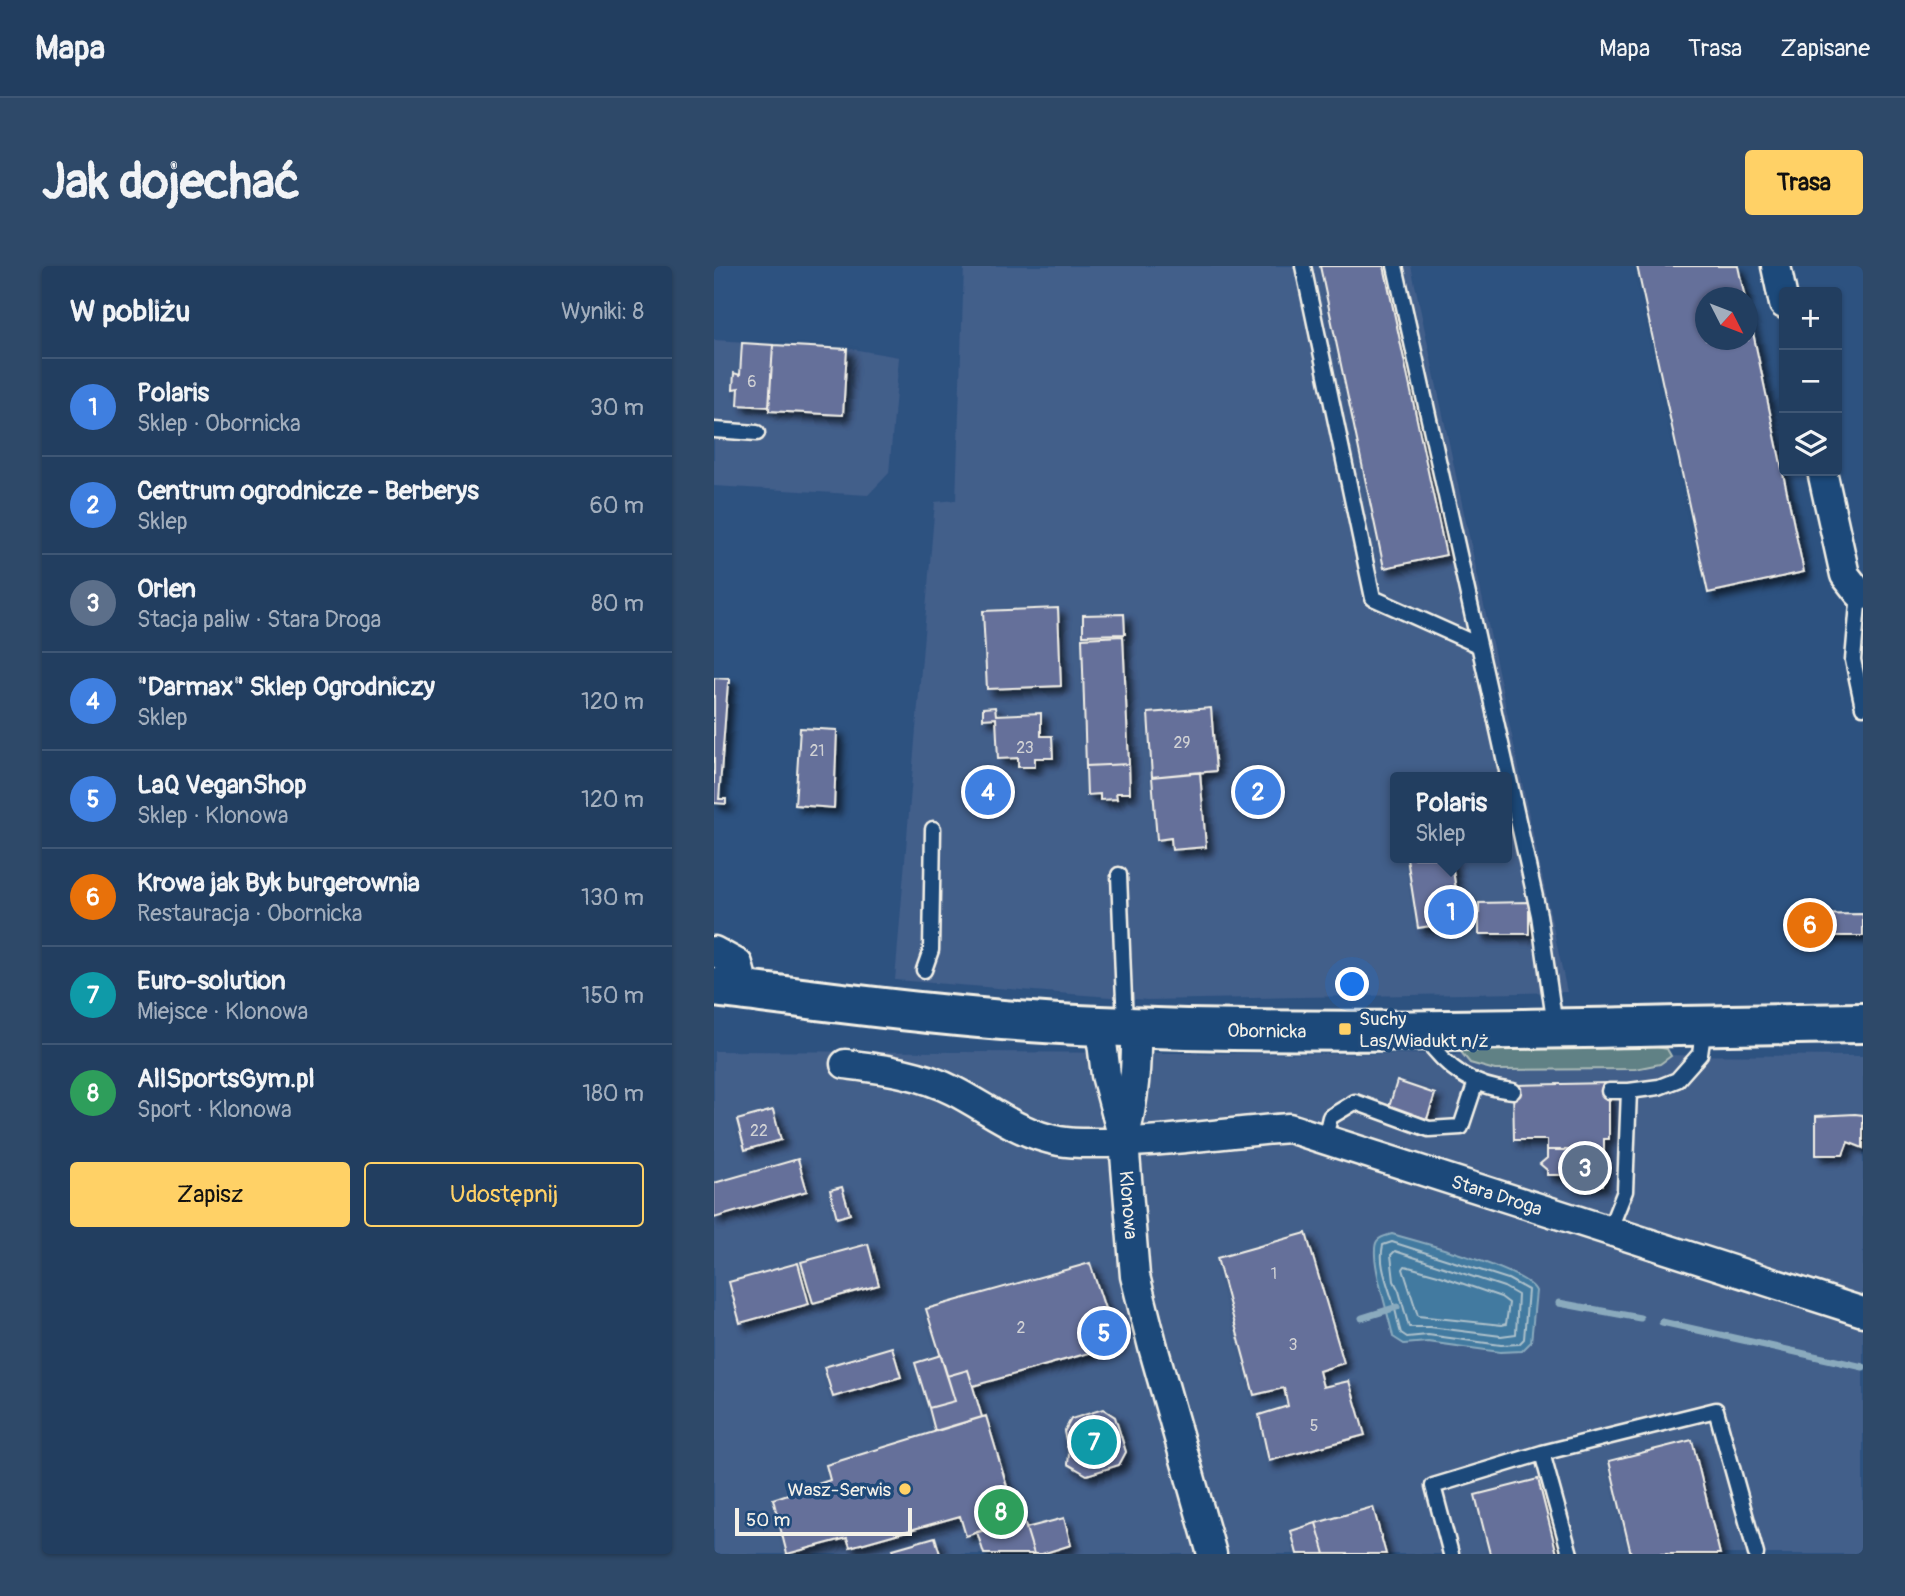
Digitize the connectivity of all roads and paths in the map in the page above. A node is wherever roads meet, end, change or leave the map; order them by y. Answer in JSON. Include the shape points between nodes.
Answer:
{"nodes":[{"id":1,"x":1303,"y":266,"type":"edge"},
{"id":2,"x":1395,"y":266,"type":"edge"},
{"id":3,"x":1776,"y":266,"type":"edge"},
{"id":4,"x":1780,"y":287,"type":"edge"},
{"id":5,"x":714,"y":430,"type":"edge"},
{"id":6,"x":757,"y":433,"type":"dead end"},
{"id":7,"x":1823,"y":476,"type":"edge"},
{"id":8,"x":1861,"y":594,"type":"edge"},
{"id":9,"x":1478,"y":645,"type":"junction"},
{"id":10,"x":1863,"y":707,"type":"edge"},
{"id":11,"x":1507,"y":772,"type":"edge"},
{"id":12,"x":1512,"y":795,"type":"edge"},
{"id":13,"x":933,"y":829,"type":"dead end"},
{"id":14,"x":1119,"y":875,"type":"dead end"},
{"id":15,"x":714,"y":950,"type":"edge"},
{"id":16,"x":924,"y":970,"type":"dead end"},
{"id":17,"x":730,"y":989,"type":"edge"},
{"id":18,"x":1863,"y":1023,"type":"edge"},
{"id":19,"x":1704,"y":1025,"type":"junction"},
{"id":20,"x":1120,"y":1026,"type":"junction"},
{"id":21,"x":1555,"y":1027,"type":"junction"},
{"id":22,"x":1419,"y":1029,"type":"junction"},
{"id":23,"x":845,"y":1064,"type":"dead end"},
{"id":24,"x":1476,"y":1082,"type":"junction"},
{"id":25,"x":1513,"y":1091,"type":"dead end"},
{"id":26,"x":1609,"y":1091,"type":"dead end"},
{"id":27,"x":1629,"y":1091,"type":"junction"},
{"id":28,"x":1325,"y":1138,"type":"junction"},
{"id":29,"x":1124,"y":1142,"type":"junction"},
{"id":30,"x":1609,"y":1231,"type":"junction"},
{"id":31,"x":1863,"y":1312,"type":"edge"},
{"id":32,"x":1542,"y":1453,"type":"junction"},
{"id":33,"x":1212,"y":1554,"type":"edge"},
{"id":34,"x":1451,"y":1554,"type":"edge"},
{"id":35,"x":1570,"y":1554,"type":"edge"},
{"id":36,"x":1756,"y":1554,"type":"edge"}],
"edges":[{"from":1,"to":9,"type":"lane","via":[[1373,598]]},
{"from":2,"to":9,"type":"lane"},
{"from":3,"to":4,"type":"street"},
{"from":5,"to":6,"type":"lane"},
{"from":7,"to":8,"type":"street","via":[[1845,575]]},
{"from":8,"to":10,"type":"lane","via":[[1853,660]]},
{"from":9,"to":11,"type":"lane"},
{"from":12,"to":21,"type":"lane","via":[[1539,915]]},
{"from":13,"to":16,"type":"lane","via":[[931,950]]},
{"from":14,"to":20,"type":"lane"},
{"from":15,"to":17,"type":"street","via":[[738,964]]},
{"from":17,"to":20,"type":"main road","name":"Obornicka","via":[[878,1007]]},
{"from":18,"to":19,"type":"main road","name":"Obornicka"},
{"from":19,"to":21,"type":"main road","name":"Obornicka"},
{"from":19,"to":27,"type":"lane","via":[[1700,1054],[1677,1080]]},
{"from":20,"to":22,"type":"main road","name":"Obornicka"},
{"from":20,"to":29,"type":"street","via":[[1137,1065]]},
{"from":21,"to":22,"type":"main road","name":"Obornicka"},
{"from":22,"to":24,"type":"lane","via":[[1439,1058]]},
{"from":23,"to":29,"type":"street","via":[[910,1073],[952,1090],[1001,1120],[1058,1141]]},
{"from":24,"to":25,"type":"lane"},
{"from":24,"to":28,"type":"lane","via":[[1461,1127],[1429,1129],[1355,1102],[1330,1117]]},
{"from":26,"to":27,"type":"lane"},
{"from":27,"to":30,"type":"lane","via":[[1625,1191]]},
{"from":28,"to":29,"type":"street","name":"Stara Droga","via":[[1289,1128]]},
{"from":28,"to":30,"type":"street","name":"Stara Droga"},
{"from":29,"to":33,"type":"street","name":"Klonowa","via":[[1135,1276]]},
{"from":30,"to":31,"type":"street","name":"Stara Droga"},
{"from":32,"to":34,"type":"lane","via":[[1433,1486]]},
{"from":32,"to":35,"type":"lane"},
{"from":32,"to":36,"type":"lane","via":[[1716,1410]]}]}
